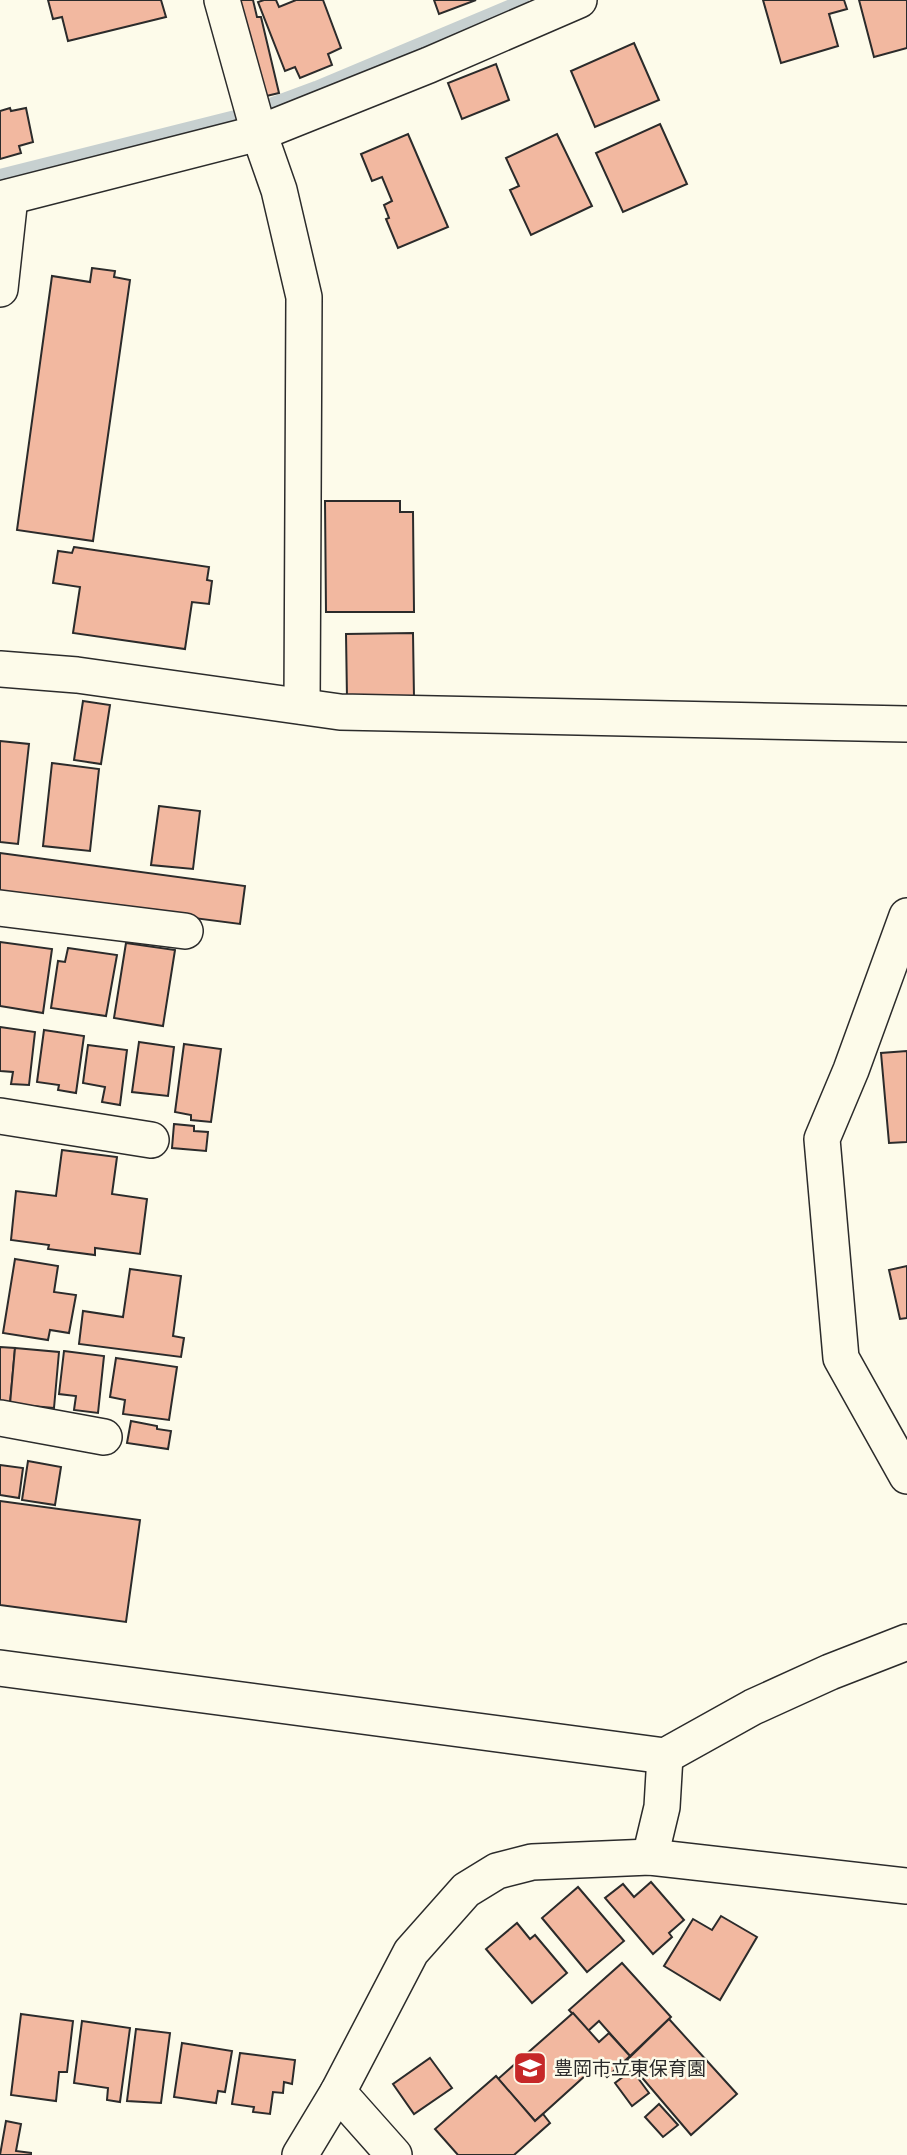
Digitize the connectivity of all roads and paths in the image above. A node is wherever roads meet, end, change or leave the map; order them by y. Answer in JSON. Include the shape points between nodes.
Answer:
{"nodes":[{"id":1,"x":222,"y":0,"type":"edge"},
{"id":2,"x":579,"y":0,"type":"edge"},
{"id":3,"x":259,"y":133,"type":"junction"},
{"id":4,"x":5,"y":198,"type":"edge"},
{"id":5,"x":0,"y":289,"type":"edge"},
{"id":6,"x":0,"y":669,"type":"edge"},
{"id":7,"x":302,"y":706,"type":"junction"},
{"id":8,"x":907,"y":723,"type":"edge"},
{"id":9,"x":0,"y":908,"type":"edge"},
{"id":10,"x":907,"y":916,"type":"edge"},
{"id":11,"x":186,"y":931,"type":"dead end"},
{"id":12,"x":0,"y":1116,"type":"edge"},
{"id":13,"x":151,"y":1140,"type":"dead end"},
{"id":14,"x":0,"y":1418,"type":"edge"},
{"id":15,"x":104,"y":1437,"type":"dead end"},
{"id":16,"x":907,"y":1476,"type":"edge"},
{"id":17,"x":907,"y":1642,"type":"edge"},
{"id":18,"x":0,"y":1668,"type":"edge"},
{"id":19,"x":665,"y":1756,"type":"junction"},
{"id":20,"x":650,"y":1857,"type":"junction"},
{"id":21,"x":907,"y":1886,"type":"edge"},
{"id":22,"x":338,"y":2092,"type":"junction"},
{"id":23,"x":300,"y":2155,"type":"edge"},
{"id":24,"x":394,"y":2155,"type":"edge"}],
"edges":[{"from":1,"to":3,"type":"street"},
{"from":2,"to":3,"type":"street"},
{"from":3,"to":4,"type":"street"},
{"from":3,"to":7,"type":"street","via":[[279,190],[304,297]]},
{"from":4,"to":5,"type":"street"},
{"from":6,"to":7,"type":"street"},
{"from":7,"to":8,"type":"street","via":[[340,712]]},
{"from":9,"to":11,"type":"street"},
{"from":10,"to":16,"type":"street","via":[[822,1139],[841,1358]]},
{"from":12,"to":13,"type":"street"},
{"from":14,"to":15,"type":"street"},
{"from":17,"to":19,"type":"street","via":[[753,1707]]},
{"from":18,"to":19,"type":"street"},
{"from":19,"to":20,"type":"street","via":[[662,1807]]},
{"from":20,"to":21,"type":"street"},
{"from":20,"to":22,"type":"street","via":[[532,1861],[497,1871],[466,1890],[411,1951]]},
{"from":22,"to":23,"type":"street"},
{"from":22,"to":24,"type":"street"}]}
